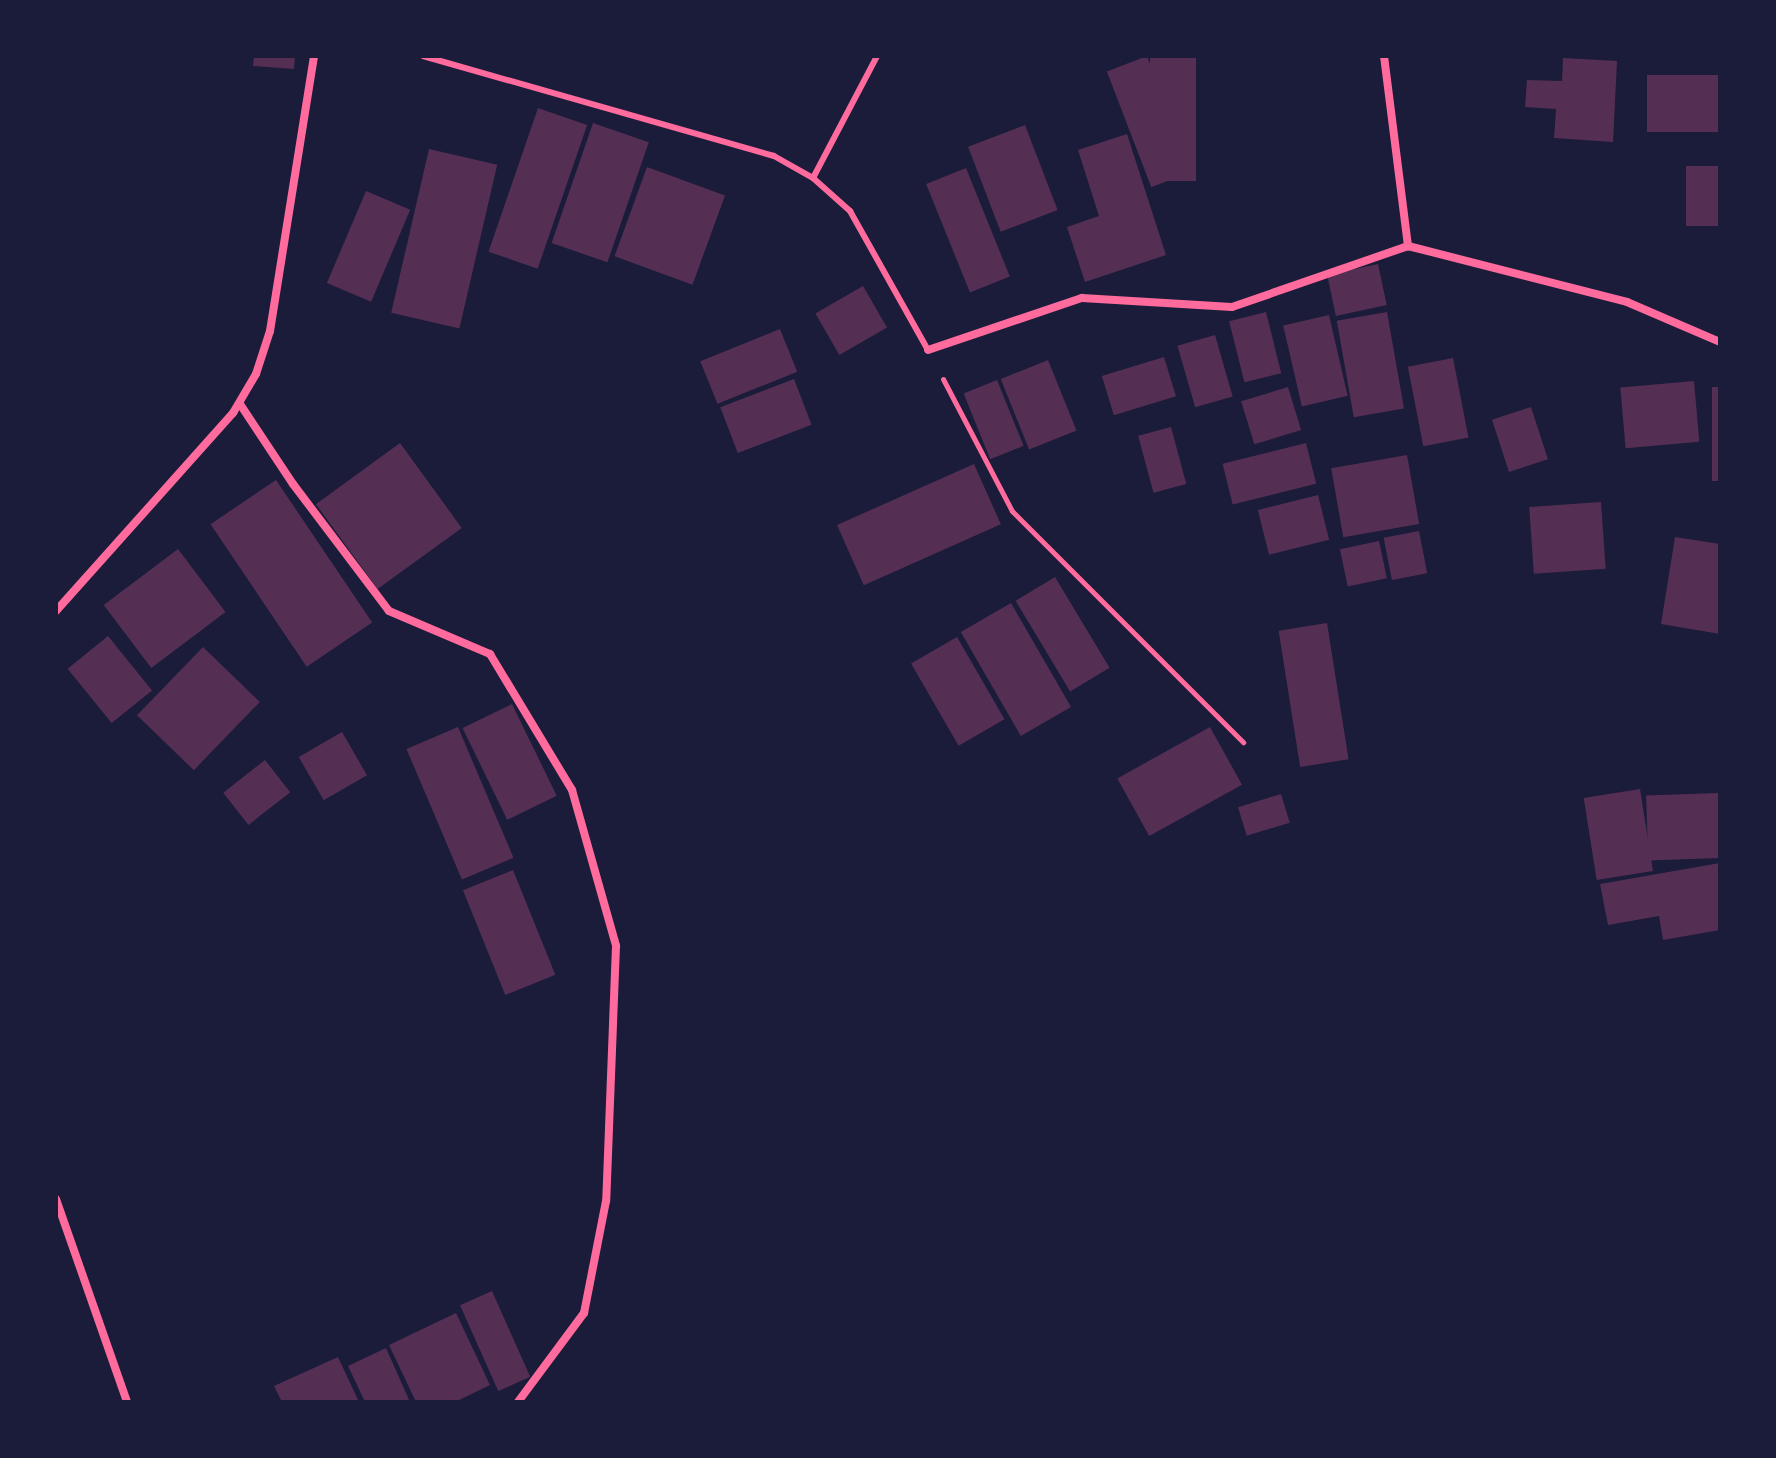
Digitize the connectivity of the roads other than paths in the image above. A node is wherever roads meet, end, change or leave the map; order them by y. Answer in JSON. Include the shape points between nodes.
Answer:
{"nodes":[{"id":1,"x":314,"y":56,"type":"edge"},
{"id":2,"x":423,"y":56,"type":"edge"},
{"id":3,"x":877,"y":56,"type":"edge"},
{"id":4,"x":1384,"y":56,"type":"edge"},
{"id":5,"x":813,"y":178,"type":"junction"},
{"id":6,"x":1408,"y":246,"type":"junction"},
{"id":7,"x":1720,"y":342,"type":"edge"},
{"id":8,"x":928,"y":350,"type":"joint"},
{"id":9,"x":240,"y":404,"type":"junction"},
{"id":10,"x":56,"y":611,"type":"edge"},
{"id":11,"x":56,"y":1199,"type":"edge"},
{"id":12,"x":127,"y":1402,"type":"edge"},
{"id":13,"x":518,"y":1402,"type":"edge"}],
"edges":[{"from":1,"to":9,"type":"street","via":[[270,331]]},
{"from":2,"to":5,"type":"lane","via":[[774,156]]},
{"from":3,"to":5,"type":"lane"},
{"from":4,"to":6,"type":"street"},
{"from":5,"to":8,"type":"lane","via":[[850,211]]},
{"from":6,"to":7,"type":"street","via":[[1627,302]]},
{"from":6,"to":8,"type":"street","via":[[1232,307],[1082,298]]},
{"from":9,"to":10,"type":"street"},
{"from":9,"to":13,"type":"street","via":[[389,611],[490,654],[572,790],[616,946],[606,1201],[584,1313]]},
{"from":11,"to":12,"type":"street"}]}
